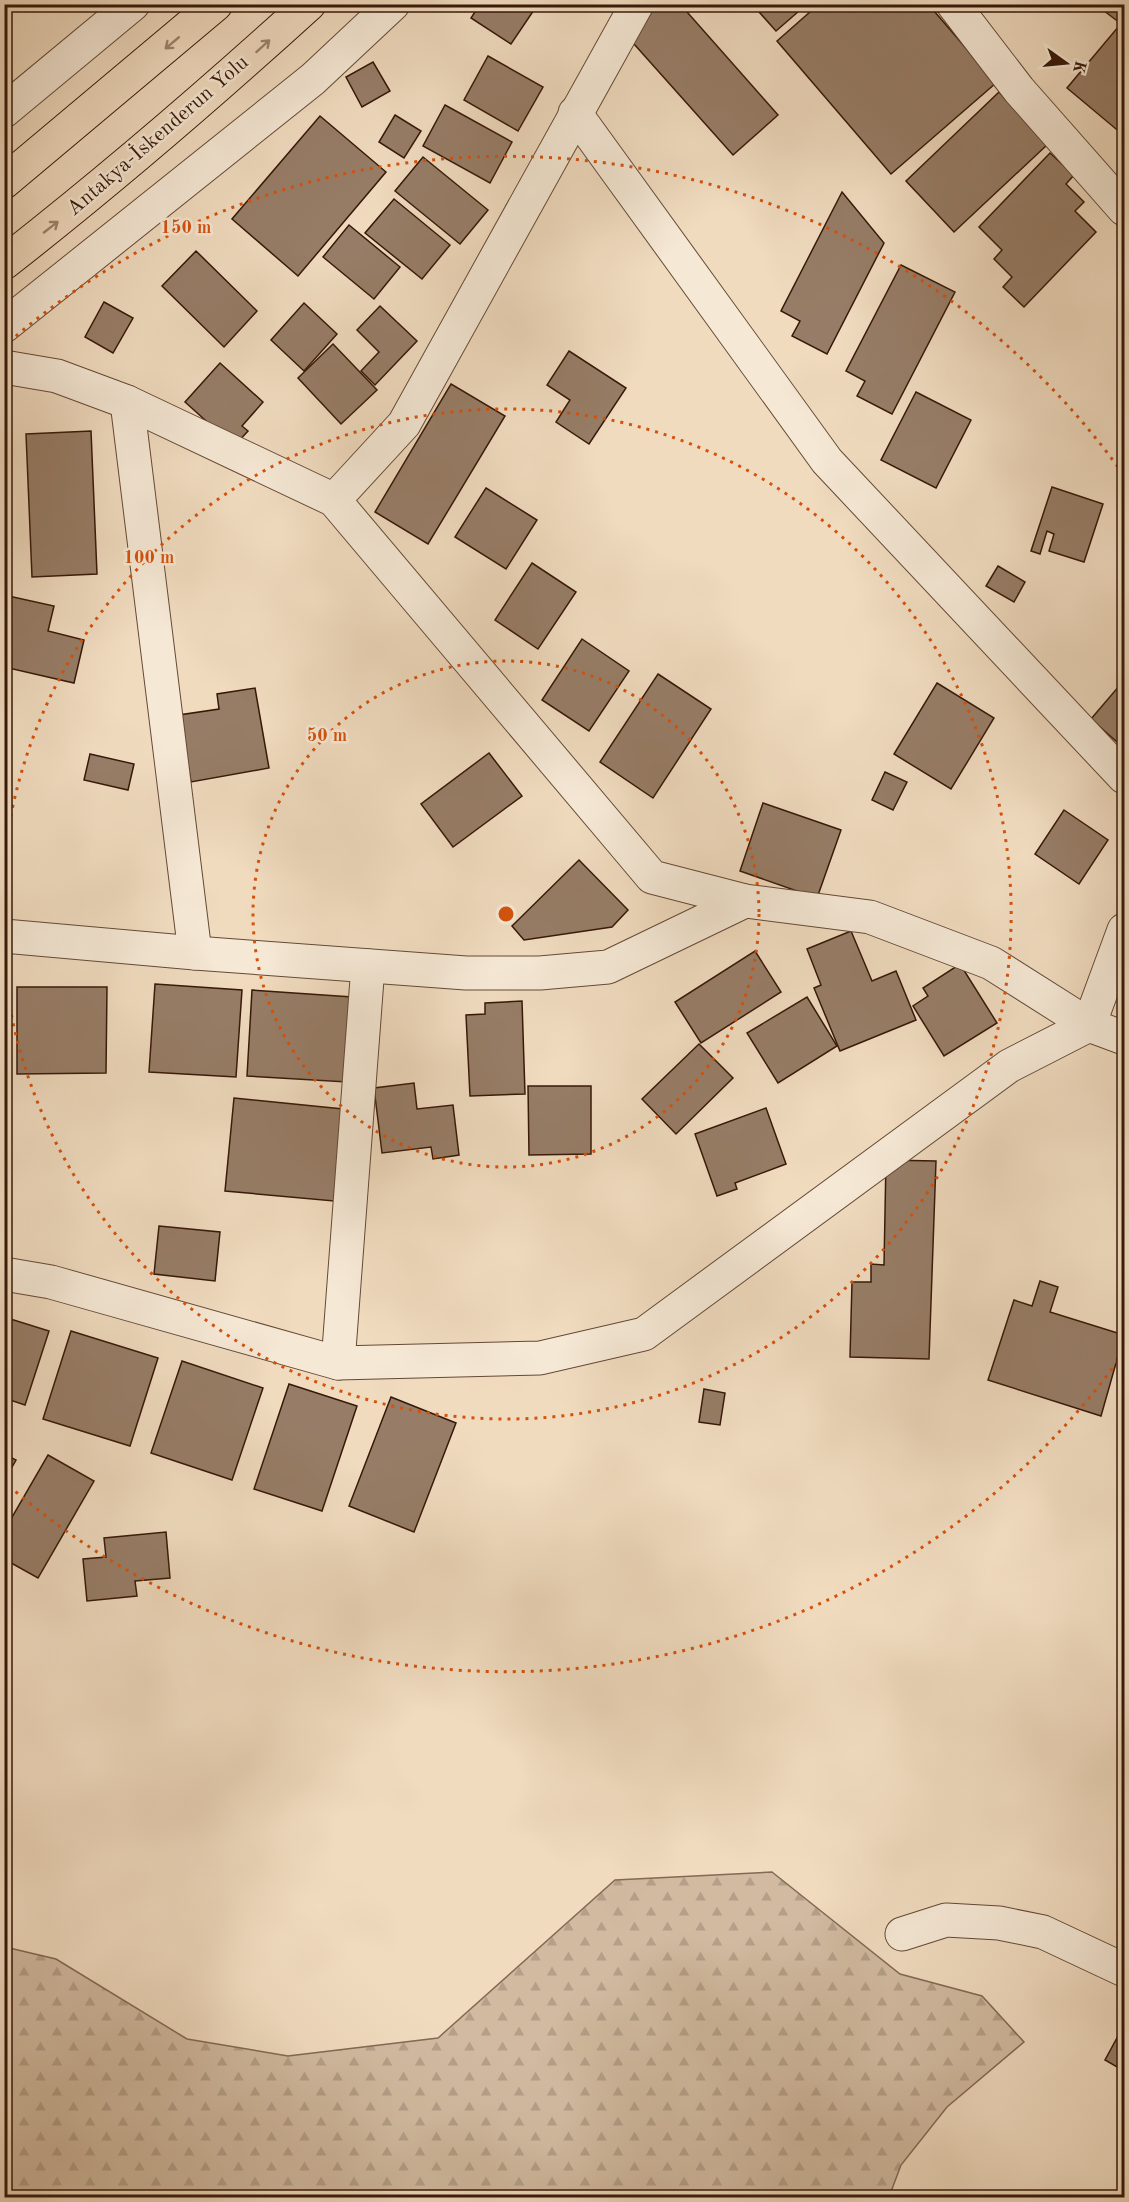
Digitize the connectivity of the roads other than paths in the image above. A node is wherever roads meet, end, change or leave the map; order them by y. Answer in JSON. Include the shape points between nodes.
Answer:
{"nodes":[{"id":1,"x":133,"y":4,"type":"edge"},
{"id":2,"x":216,"y":4,"type":"edge"},
{"id":3,"x":309,"y":4,"type":"edge"},
{"id":4,"x":393,"y":4,"type":"edge"},
{"id":5,"x":637,"y":4,"type":"edge"},
{"id":6,"x":953,"y":4,"type":"edge"},
{"id":7,"x":4,"y":111,"type":"edge"},
{"id":8,"x":575,"y":113,"type":"junction"},
{"id":9,"x":4,"y":182,"type":"edge"},
{"id":10,"x":1125,"y":209,"type":"edge"},
{"id":11,"x":4,"y":263,"type":"edge"},
{"id":12,"x":4,"y":326,"type":"edge"},
{"id":13,"x":4,"y":367,"type":"edge"},
{"id":14,"x":126,"y":402,"type":"junction"},
{"id":15,"x":334,"y":500,"type":"junction"},
{"id":16,"x":1125,"y":777,"type":"edge"},
{"id":17,"x":745,"y":901,"type":"junction"},
{"id":18,"x":1125,"y":930,"type":"edge"},
{"id":19,"x":4,"y":936,"type":"edge"},
{"id":20,"x":195,"y":954,"type":"junction"},
{"id":21,"x":368,"y":966,"type":"junction"},
{"id":22,"x":1089,"y":1025,"type":"junction"},
{"id":23,"x":1125,"y":1038,"type":"edge"},
{"id":24,"x":4,"y":1274,"type":"edge"},
{"id":25,"x":338,"y":1363,"type":"junction"},
{"id":26,"x":902,"y":1935,"type":"dead end"},
{"id":27,"x":1125,"y":1970,"type":"edge"}],
"edges":[{"from":1,"to":7,"type":"street"},
{"from":2,"to":9,"type":"highway","one_way":true},
{"from":11,"to":3,"type":"highway","name":"Antakya-İskenderun Yolu","one_way":true,"via":[[93,193]]},
{"from":4,"to":12,"type":"street","via":[[313,79]]},
{"from":5,"to":8,"type":"street"},
{"from":6,"to":10,"type":"street","via":[[1019,90]]},
{"from":8,"to":15,"type":"street","via":[[404,423]]},
{"from":8,"to":16,"type":"street","via":[[826,461]]},
{"from":13,"to":14,"type":"street","via":[[57,376]]},
{"from":14,"to":15,"type":"street"},
{"from":14,"to":20,"type":"street"},
{"from":15,"to":17,"type":"street","via":[[652,877]]},
{"from":17,"to":21,"type":"street","via":[[608,967],[540,973],[466,973]]},
{"from":17,"to":22,"type":"street","via":[[870,917],[991,963]]},
{"from":18,"to":22,"type":"street"},
{"from":19,"to":20,"type":"street"},
{"from":20,"to":21,"type":"street"},
{"from":21,"to":25,"type":"street"},
{"from":22,"to":23,"type":"street"},
{"from":22,"to":25,"type":"street","via":[[1009,1066],[644,1334],[540,1358]]},
{"from":24,"to":25,"type":"street","via":[[51,1282]]},
{"from":26,"to":27,"type":"street","via":[[946,1920],[999,1923],[1043,1932]]}]}
